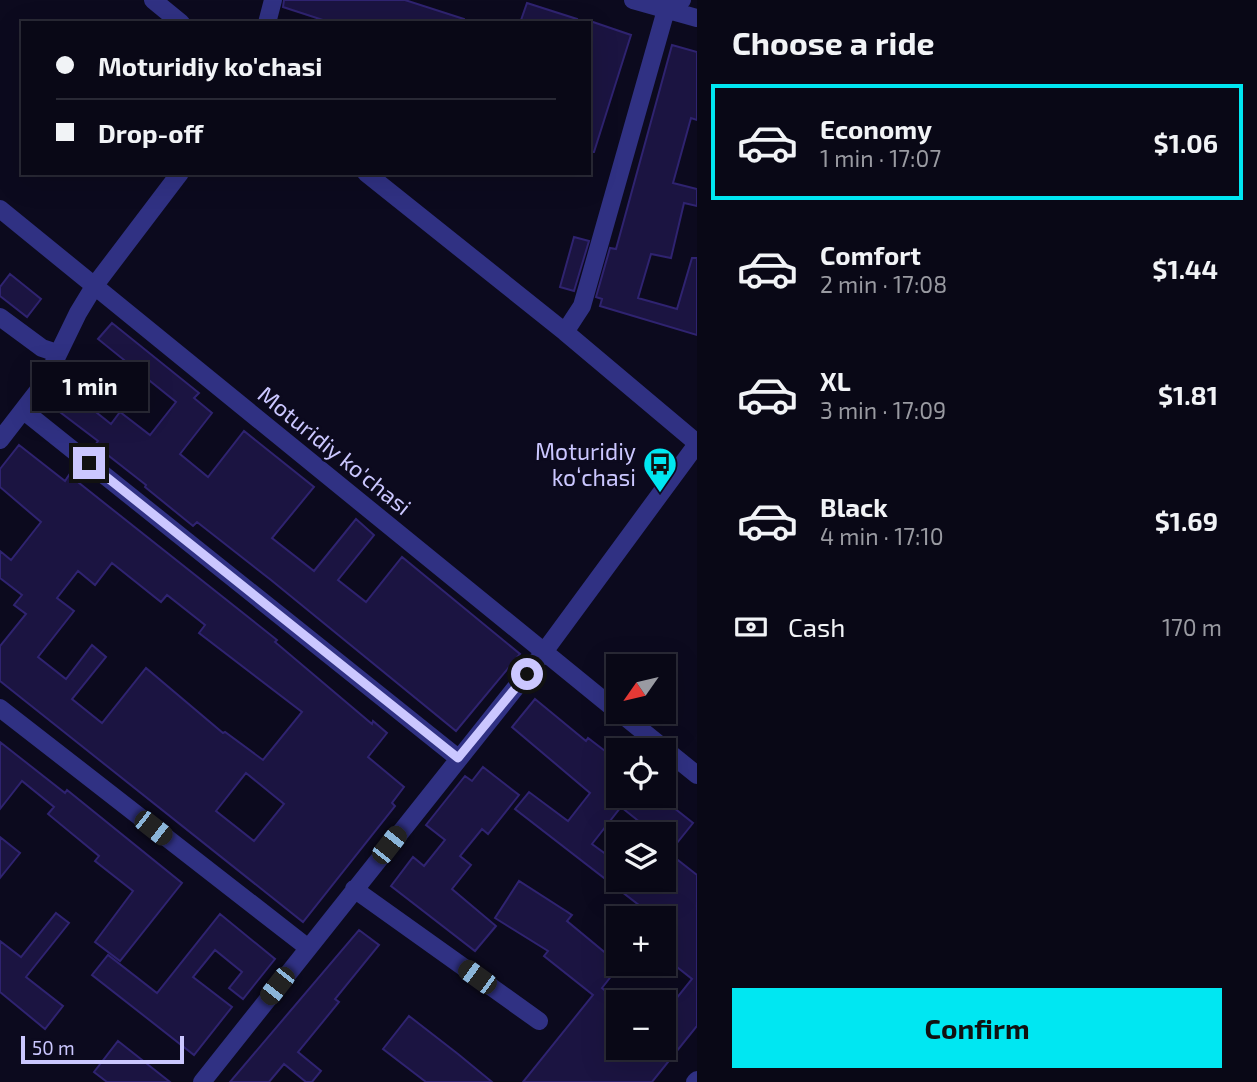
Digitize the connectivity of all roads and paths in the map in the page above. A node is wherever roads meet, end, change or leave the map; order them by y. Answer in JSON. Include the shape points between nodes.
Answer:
{"nodes":[{"id":1,"x":153,"y":0,"type":"edge"},
{"id":2,"x":273,"y":0,"type":"edge"},
{"id":3,"x":633,"y":0,"type":"edge"},
{"id":4,"x":682,"y":0,"type":"edge"},
{"id":5,"x":666,"y":10,"type":"junction"},
{"id":6,"x":697,"y":18,"type":"edge"},
{"id":7,"x":179,"y":21,"type":"edge"},
{"id":8,"x":268,"y":21,"type":"edge"},
{"id":9,"x":178,"y":175,"type":"edge"},
{"id":10,"x":369,"y":175,"type":"edge"},
{"id":11,"x":0,"y":209,"type":"edge"},
{"id":12,"x":96,"y":285,"type":"junction"},
{"id":13,"x":0,"y":317,"type":"edge"},
{"id":14,"x":565,"y":332,"type":"junction"},
{"id":15,"x":57,"y":353,"type":"junction"},
{"id":16,"x":24,"y":411,"type":"junction"},
{"id":17,"x":0,"y":440,"type":"edge"},
{"id":18,"x":697,"y":444,"type":"edge"},
{"id":19,"x":544,"y":653,"type":"junction"},
{"id":20,"x":606,"y":702,"type":"edge"},
{"id":21,"x":0,"y":708,"type":"edge"},
{"id":22,"x":633,"y":724,"type":"edge"},
{"id":23,"x":458,"y":758,"type":"junction"},
{"id":24,"x":697,"y":775,"type":"edge"},
{"id":25,"x":354,"y":889,"type":"junction"},
{"id":26,"x":307,"y":947,"type":"junction"},
{"id":27,"x":539,"y":1021,"type":"dead end"},
{"id":28,"x":202,"y":1082,"type":"edge"}],
"edges":[{"from":1,"to":7,"type":"street"},
{"from":2,"to":8,"type":"street"},
{"from":3,"to":5,"type":"street"},
{"from":4,"to":5,"type":"street"},
{"from":5,"to":6,"type":"street"},
{"from":5,"to":14,"type":"street","via":[[582,306]]},
{"from":9,"to":12,"type":"street"},
{"from":10,"to":14,"type":"street"},
{"from":11,"to":12,"type":"street","name":"Moturidiy ko'chasi"},
{"from":12,"to":15,"type":"street"},
{"from":12,"to":19,"type":"street","name":"Moturidiy ko'chasi"},
{"from":13,"to":15,"type":"street","via":[[42,348]]},
{"from":14,"to":18,"type":"street"},
{"from":15,"to":16,"type":"street","via":[[44,383]]},
{"from":16,"to":17,"type":"street"},
{"from":16,"to":23,"type":"street"},
{"from":18,"to":19,"type":"street"},
{"from":19,"to":20,"type":"street","name":"Moturidiy ko'chasi"},
{"from":19,"to":23,"type":"street"},
{"from":21,"to":26,"type":"street"},
{"from":22,"to":24,"type":"street","name":"Moturidiy ko'chasi"},
{"from":23,"to":25,"type":"street"},
{"from":25,"to":26,"type":"street"},
{"from":25,"to":27,"type":"street"},
{"from":26,"to":28,"type":"street"}]}
